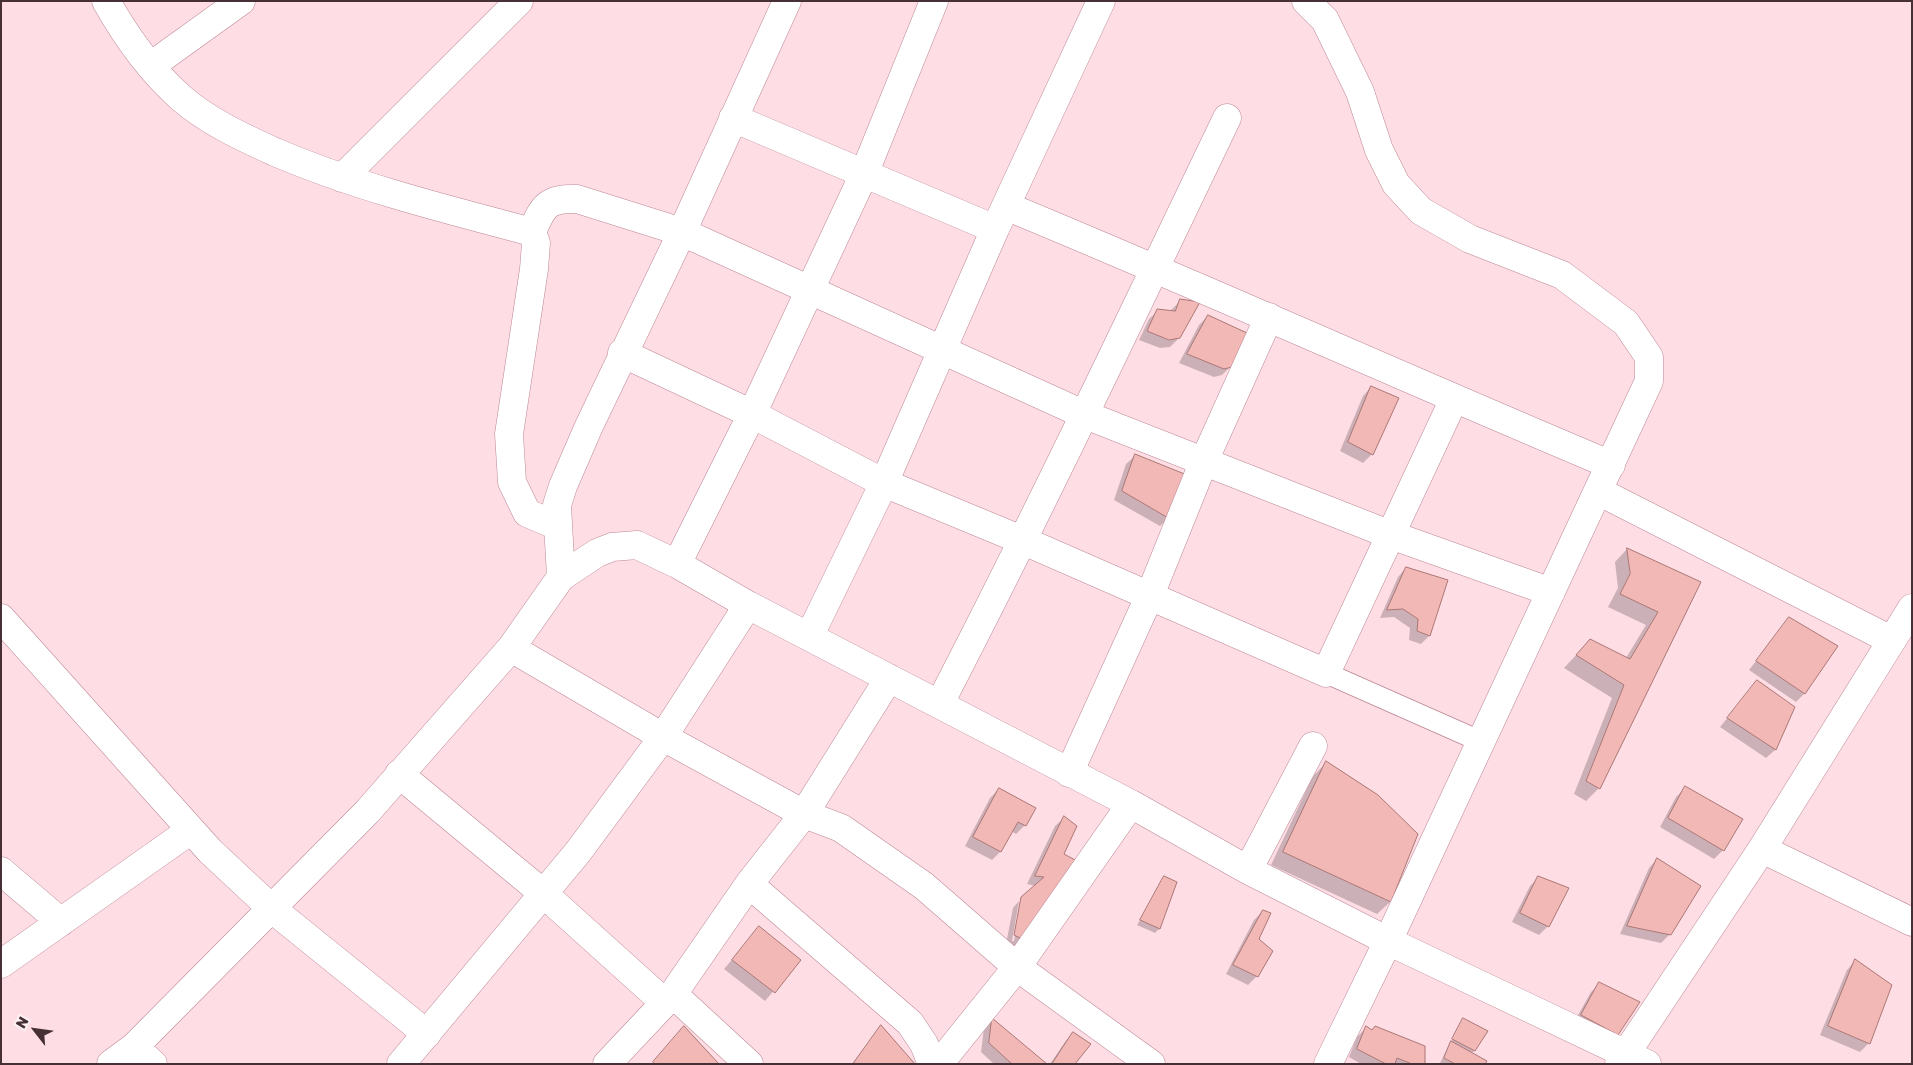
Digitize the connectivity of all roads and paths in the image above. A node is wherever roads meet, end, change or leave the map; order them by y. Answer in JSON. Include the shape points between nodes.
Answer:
{"nodes":[{"id":1,"x":106,"y":1,"type":"edge"},
{"id":2,"x":241,"y":1,"type":"edge"},
{"id":3,"x":519,"y":1,"type":"edge"},
{"id":4,"x":787,"y":1,"type":"edge"},
{"id":5,"x":934,"y":1,"type":"edge"},
{"id":6,"x":1101,"y":1,"type":"edge"},
{"id":7,"x":1306,"y":1,"type":"edge"},
{"id":8,"x":152,"y":66,"type":"junction"},
{"id":9,"x":733,"y":118,"type":"junction"},
{"id":10,"x":1227,"y":118,"type":"dead end"},
{"id":11,"x":864,"y":174,"type":"junction"},
{"id":12,"x":342,"y":178,"type":"junction"},
{"id":13,"x":1001,"y":218,"type":"junction"},
{"id":14,"x":532,"y":232,"type":"junction"},
{"id":15,"x":682,"y":232,"type":"junction"},
{"id":16,"x":1155,"y":268,"type":"junction"},
{"id":17,"x":809,"y":291,"type":"junction"},
{"id":18,"x":1269,"y":317,"type":"junction"},
{"id":19,"x":943,"y":351,"type":"junction"},
{"id":20,"x":622,"y":353,"type":"junction"},
{"id":21,"x":1454,"y":399,"type":"junction"},
{"id":22,"x":752,"y":414,"type":"junction"},
{"id":23,"x":1083,"y":414,"type":"junction"},
{"id":24,"x":1204,"y":460,"type":"junction"},
{"id":25,"x":1611,"y":465,"type":"junction"},
{"id":26,"x":884,"y":483,"type":"junction"},
{"id":27,"x":1598,"y":491,"type":"junction"},
{"id":28,"x":558,"y":526,"type":"junction"},
{"id":29,"x":1392,"y":535,"type":"junction"},
{"id":30,"x":1024,"y":541,"type":"junction"},
{"id":31,"x":677,"y":564,"type":"junction"},
{"id":32,"x":561,"y":576,"type":"junction"},
{"id":33,"x":1551,"y":592,"type":"junction"},
{"id":34,"x":1150,"y":596,"type":"junction"},
{"id":35,"x":748,"y":604,"type":"junction"},
{"id":36,"x":1912,"y":608,"type":"edge"},
{"id":37,"x":1,"y":618,"type":"edge"},
{"id":38,"x":810,"y":635,"type":"junction"},
{"id":39,"x":1891,"y":640,"type":"junction"},
{"id":40,"x":511,"y":648,"type":"junction"},
{"id":41,"x":1326,"y":673,"type":"junction"},
{"id":42,"x":889,"y":678,"type":"junction"},
{"id":43,"x":940,"y":703,"type":"junction"},
{"id":44,"x":663,"y":737,"type":"junction"},
{"id":45,"x":1482,"y":742,"type":"junction"},
{"id":46,"x":1313,"y":746,"type":"dead end"},
{"id":47,"x":1068,"y":773,"type":"junction"},
{"id":48,"x":400,"y":774,"type":"junction"},
{"id":49,"x":1131,"y":804,"type":"junction"},
{"id":50,"x":804,"y":814,"type":"junction"},
{"id":51,"x":191,"y":830,"type":"junction"},
{"id":52,"x":1762,"y":849,"type":"junction"},
{"id":53,"x":1248,"y":870,"type":"junction"},
{"id":54,"x":1,"y":871,"type":"edge"},
{"id":55,"x":749,"y":884,"type":"junction"},
{"id":56,"x":544,"y":894,"type":"junction"},
{"id":57,"x":271,"y":908,"type":"junction"},
{"id":58,"x":60,"y":922,"type":"junction"},
{"id":59,"x":1912,"y":922,"type":"edge"},
{"id":60,"x":1388,"y":941,"type":"junction"},
{"id":61,"x":1,"y":964,"type":"edge"},
{"id":62,"x":1017,"y":966,"type":"junction"},
{"id":63,"x":669,"y":998,"type":"junction"},
{"id":64,"x":427,"y":1034,"type":"junction"},
{"id":65,"x":144,"y":1055,"type":"edge"},
{"id":66,"x":1630,"y":1060,"type":"edge"},
{"id":67,"x":111,"y":1064,"type":"edge"},
{"id":68,"x":401,"y":1064,"type":"edge"},
{"id":69,"x":607,"y":1064,"type":"edge"},
{"id":70,"x":749,"y":1064,"type":"edge"},
{"id":71,"x":932,"y":1064,"type":"edge"},
{"id":72,"x":939,"y":1064,"type":"edge"},
{"id":73,"x":1151,"y":1064,"type":"edge"},
{"id":74,"x":1328,"y":1064,"type":"edge"}],
"edges":[{"from":1,"to":8,"type":"street"},
{"from":2,"to":8,"type":"street"},
{"from":3,"to":12,"type":"street"},
{"from":4,"to":9,"type":"street"},
{"from":5,"to":11,"type":"street"},
{"from":6,"to":13,"type":"street"},
{"from":7,"to":25,"type":"street","via":[[1325,20],[1360,92],[1379,150],[1396,184],[1421,211],[1470,239],[1562,275],[1626,323],[1649,357],[1649,381]]},
{"from":8,"to":12,"type":"street","via":[[180,97],[233,133]]},
{"from":9,"to":11,"type":"street"},
{"from":9,"to":15,"type":"street"},
{"from":10,"to":16,"type":"street"},
{"from":11,"to":13,"type":"street"},
{"from":11,"to":17,"type":"street"},
{"from":12,"to":14,"type":"street"},
{"from":13,"to":16,"type":"street"},
{"from":13,"to":19,"type":"street"},
{"from":14,"to":15,"type":"street","via":[[547,204],[560,199],[577,200]]},
{"from":14,"to":28,"type":"street","via":[[536,243],[534,270],[509,434],[512,482],[528,514]]},
{"from":15,"to":17,"type":"street"},
{"from":15,"to":20,"type":"street"},
{"from":16,"to":18,"type":"street"},
{"from":16,"to":23,"type":"street"},
{"from":17,"to":19,"type":"street"},
{"from":17,"to":22,"type":"street"},
{"from":18,"to":21,"type":"street"},
{"from":18,"to":24,"type":"street"},
{"from":19,"to":23,"type":"street"},
{"from":19,"to":26,"type":"street"},
{"from":20,"to":22,"type":"street"},
{"from":20,"to":28,"type":"street","via":[[563,486],[557,505]]},
{"from":21,"to":25,"type":"street"},
{"from":21,"to":29,"type":"street"},
{"from":22,"to":26,"type":"street"},
{"from":22,"to":31,"type":"street"},
{"from":23,"to":24,"type":"street"},
{"from":23,"to":30,"type":"street"},
{"from":24,"to":29,"type":"street"},
{"from":24,"to":34,"type":"street"},
{"from":25,"to":27,"type":"street"},
{"from":26,"to":30,"type":"street"},
{"from":26,"to":38,"type":"street"},
{"from":27,"to":33,"type":"street"},
{"from":27,"to":39,"type":"street"},
{"from":28,"to":32,"type":"street"},
{"from":29,"to":33,"type":"street"},
{"from":29,"to":41,"type":"street"},
{"from":30,"to":34,"type":"street"},
{"from":30,"to":43,"type":"street"},
{"from":31,"to":32,"type":"street","via":[[638,545],[612,547]]},
{"from":31,"to":35,"type":"street"},
{"from":32,"to":40,"type":"street"},
{"from":33,"to":45,"type":"street"},
{"from":34,"to":41,"type":"street"},
{"from":34,"to":47,"type":"street"},
{"from":35,"to":38,"type":"street"},
{"from":35,"to":44,"type":"street"},
{"from":36,"to":39,"type":"street"},
{"from":37,"to":51,"type":"street"},
{"from":38,"to":42,"type":"street"},
{"from":39,"to":52,"type":"street"},
{"from":40,"to":44,"type":"street"},
{"from":40,"to":48,"type":"street"},
{"from":41,"to":45,"type":"lane"},
{"from":42,"to":43,"type":"street"},
{"from":42,"to":50,"type":"street"},
{"from":43,"to":47,"type":"street"},
{"from":44,"to":50,"type":"street"},
{"from":44,"to":56,"type":"street"},
{"from":45,"to":60,"type":"street"},
{"from":46,"to":53,"type":"street"},
{"from":47,"to":49,"type":"street"},
{"from":48,"to":56,"type":"street"},
{"from":48,"to":57,"type":"street","via":[[367,812]]},
{"from":49,"to":53,"type":"street"},
{"from":49,"to":62,"type":"street"},
{"from":50,"to":55,"type":"street"},
{"from":50,"to":62,"type":"street","via":[[841,828],[924,886]]},
{"from":51,"to":57,"type":"street"},
{"from":51,"to":58,"type":"street"},
{"from":52,"to":59,"type":"street"},
{"from":52,"to":66,"type":"street"},
{"from":53,"to":60,"type":"street"},
{"from":54,"to":58,"type":"street"},
{"from":55,"to":63,"type":"street"},
{"from":55,"to":71,"type":"street","via":[[910,1023]]},
{"from":56,"to":63,"type":"street"},
{"from":56,"to":64,"type":"street"},
{"from":57,"to":64,"type":"street"},
{"from":57,"to":65,"type":"street"},
{"from":58,"to":61,"type":"street"},
{"from":60,"to":66,"type":"street"},
{"from":60,"to":74,"type":"street"},
{"from":62,"to":72,"type":"street"},
{"from":62,"to":73,"type":"street"},
{"from":63,"to":69,"type":"street"},
{"from":63,"to":70,"type":"street"},
{"from":64,"to":68,"type":"street"},
{"from":65,"to":67,"type":"street"}]}
